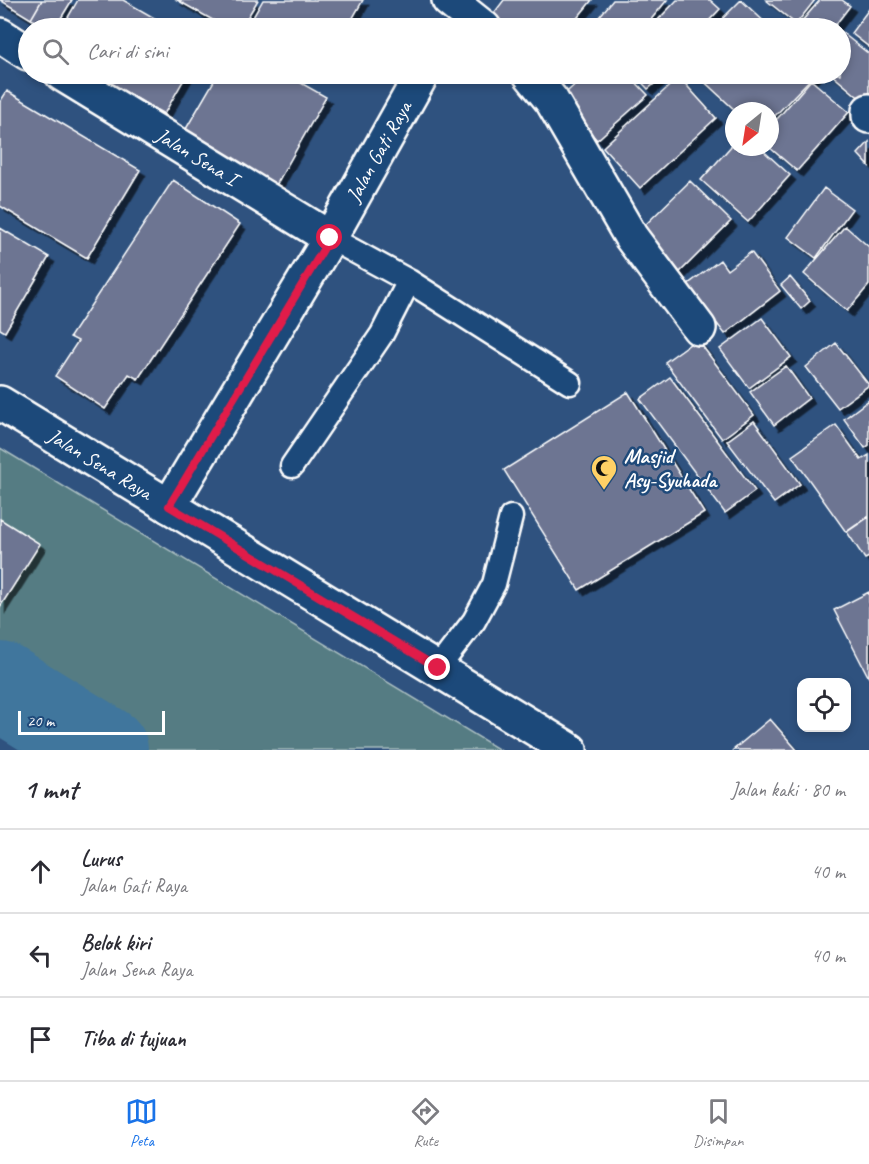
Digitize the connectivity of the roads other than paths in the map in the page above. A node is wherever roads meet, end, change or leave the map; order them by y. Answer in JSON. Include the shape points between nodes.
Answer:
{"nodes":[{"id":1,"x":455,"y":9,"type":"edge"},
{"id":2,"x":469,"y":18,"type":"edge"},
{"id":3,"x":0,"y":35,"type":"edge"},
{"id":4,"x":18,"y":47,"type":"edge"},
{"id":5,"x":78,"y":84,"type":"edge"},
{"id":6,"x":416,"y":84,"type":"edge"},
{"id":7,"x":538,"y":84,"type":"edge"},
{"id":8,"x":330,"y":238,"type":"junction"},
{"id":9,"x":409,"y":281,"type":"junction"},
{"id":10,"x":699,"y":328,"type":"dead end"},
{"id":11,"x":570,"y":383,"type":"dead end"},
{"id":12,"x":0,"y":403,"type":"edge"},
{"id":13,"x":292,"y":466,"type":"dead end"},
{"id":14,"x":169,"y":506,"type":"junction"},
{"id":15,"x":511,"y":517,"type":"dead end"},
{"id":16,"x":438,"y":668,"type":"junction"},
{"id":17,"x":570,"y":750,"type":"edge"}],
"edges":[{"from":1,"to":2,"type":"street"},
{"from":3,"to":4,"type":"street"},
{"from":5,"to":8,"type":"street","name":"Jalan Sena I"},
{"from":6,"to":8,"type":"street","name":"Jalan Gati Raya"},
{"from":7,"to":10,"type":"street","via":[[552,101],[631,237]]},
{"from":8,"to":9,"type":"lane"},
{"from":8,"to":14,"type":"street","name":"Jalan Gati Raya"},
{"from":9,"to":11,"type":"lane"},
{"from":9,"to":13,"type":"lane","via":[[382,334]]},
{"from":12,"to":14,"type":"street","name":"Jalan Sena Raya"},
{"from":14,"to":16,"type":"street","name":"Jalan Sena Raya"},
{"from":15,"to":16,"type":"lane","via":[[494,584],[474,621]]},
{"from":16,"to":17,"type":"street","name":"Jalan Sena Raya"}]}
